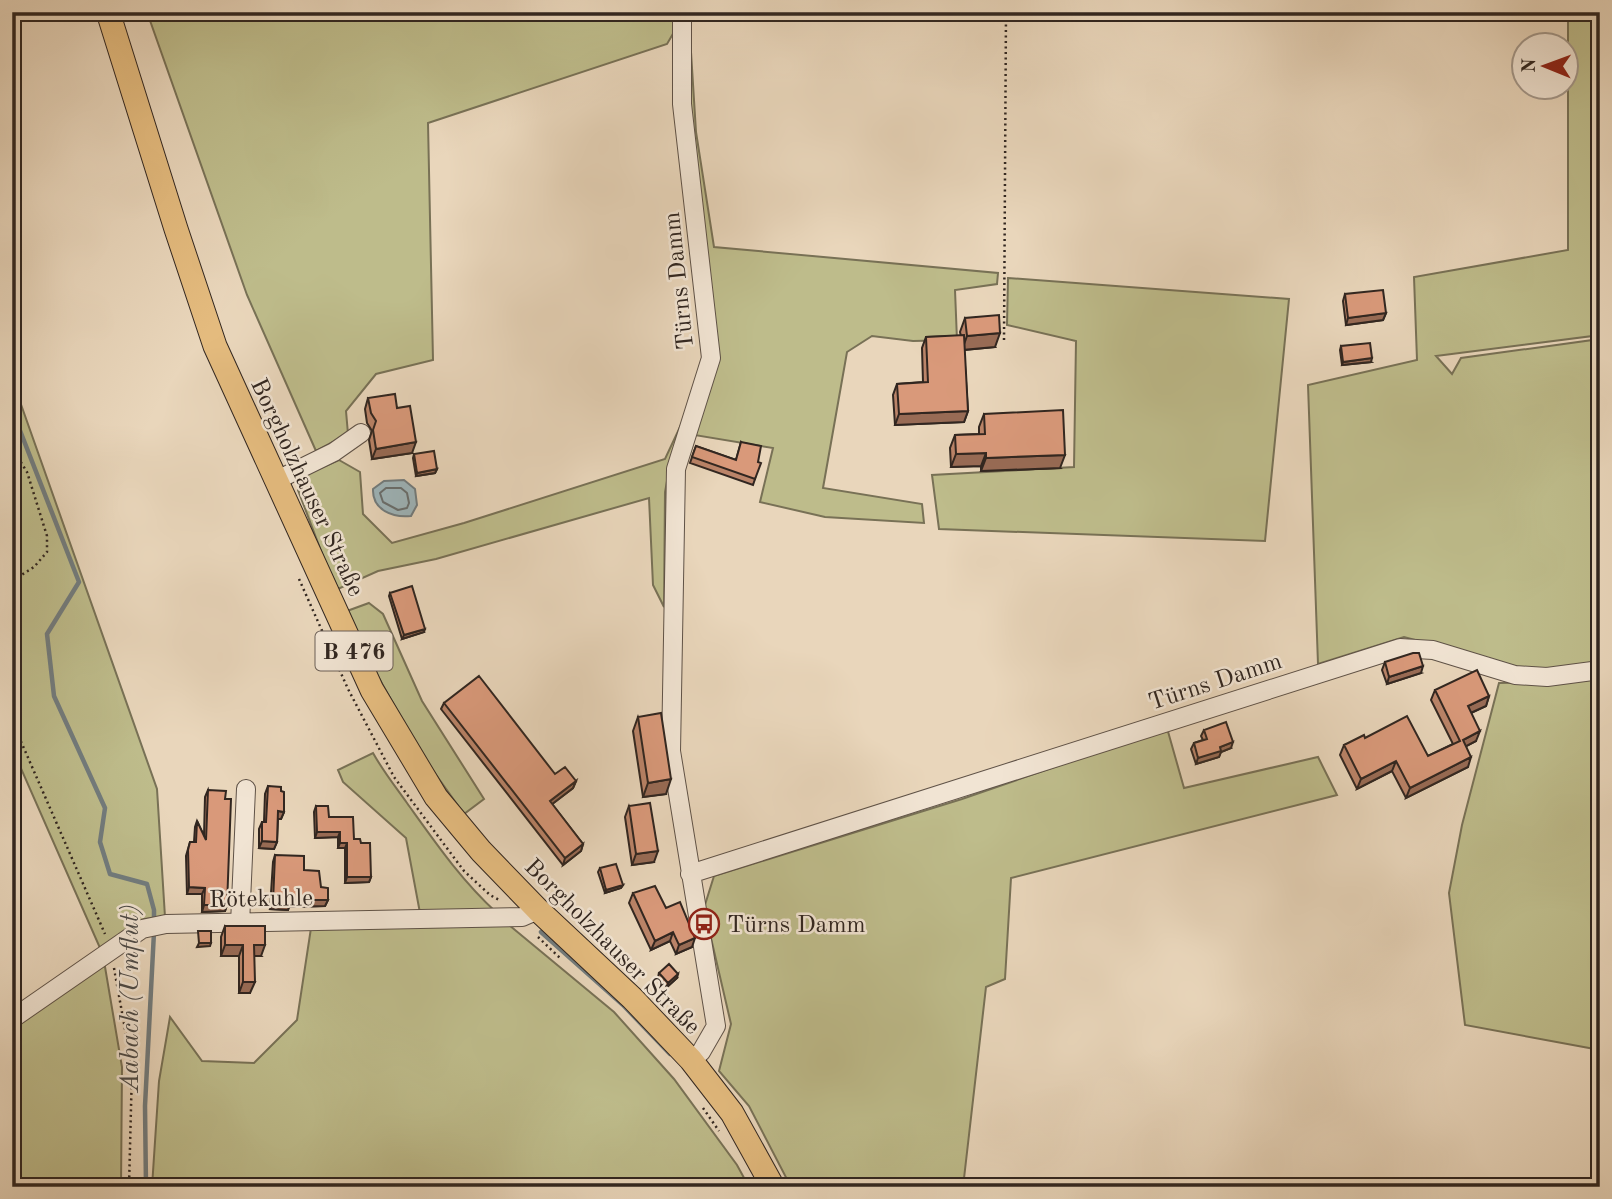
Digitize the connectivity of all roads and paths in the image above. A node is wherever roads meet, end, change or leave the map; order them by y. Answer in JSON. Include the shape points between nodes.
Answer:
{"nodes":[{"id":1,"x":108,"y":12,"type":"edge"},
{"id":2,"x":682,"y":12,"type":"edge"},
{"id":3,"x":1006,"y":12,"type":"edge"},
{"id":4,"x":1004,"y":340,"type":"dead end"},
{"id":5,"x":361,"y":433,"type":"dead end"},
{"id":6,"x":12,"y":448,"type":"edge"},
{"id":7,"x":275,"y":481,"type":"junction"},
{"id":8,"x":297,"y":575,"type":"dead end"},
{"id":9,"x":12,"y":581,"type":"edge"},
{"id":10,"x":1600,"y":670,"type":"edge"},
{"id":11,"x":246,"y":789,"type":"dead end"},
{"id":12,"x":690,"y":874,"type":"junction"},
{"id":13,"x":530,"y":914,"type":"junction"},
{"id":14,"x":240,"y":923,"type":"junction"},
{"id":15,"x":567,"y":965,"type":"dead end"},
{"id":16,"x":12,"y":1019,"type":"edge"},
{"id":17,"x":691,"y":1060,"type":"junction"},
{"id":18,"x":701,"y":1105,"type":"dead end"},
{"id":19,"x":724,"y":1139,"type":"dead end"},
{"id":20,"x":773,"y":1187,"type":"edge"}],
"edges":[{"from":1,"to":7,"type":"main road","name":"Borgholzhauser Straße","number":"B 476","via":[[215,346]]},
{"from":2,"to":12,"type":"street","name":"Türns Damm","via":[[682,104],[711,358],[676,469],[671,751]]},
{"from":3,"to":4,"type":"path"},
{"from":5,"to":7,"type":"street"},
{"from":6,"to":9,"type":"path","via":[[27,472],[47,536],[47,552]]},
{"from":7,"to":13,"type":"main road","name":"Borgholzhauser Straße","number":"B 476","via":[[372,690],[436,797]]},
{"from":8,"to":13,"type":"path","via":[[394,777],[464,871],[490,895]]},
{"from":10,"to":12,"type":"street","name":"Türns Damm","via":[[1515,676],[1433,650],[1400,648]]},
{"from":11,"to":14,"type":"street"},
{"from":12,"to":17,"type":"street","name":"Türns Damm","via":[[716,1026]]},
{"from":13,"to":14,"type":"street","name":"Rötekuhle"},
{"from":13,"to":15,"type":"path","via":[[541,941]]},
{"from":13,"to":17,"type":"main road","name":"Borgholzhauser Straße","number":"B 476","via":[[632,998]]},
{"from":14,"to":16,"type":"street","name":"Rötekuhle","via":[[166,924],[142,929]]},
{"from":17,"to":20,"type":"main road","name":"Borgholzhauser Straße","number":"B 476","via":[[732,1113]]},
{"from":18,"to":19,"type":"path"}]}
